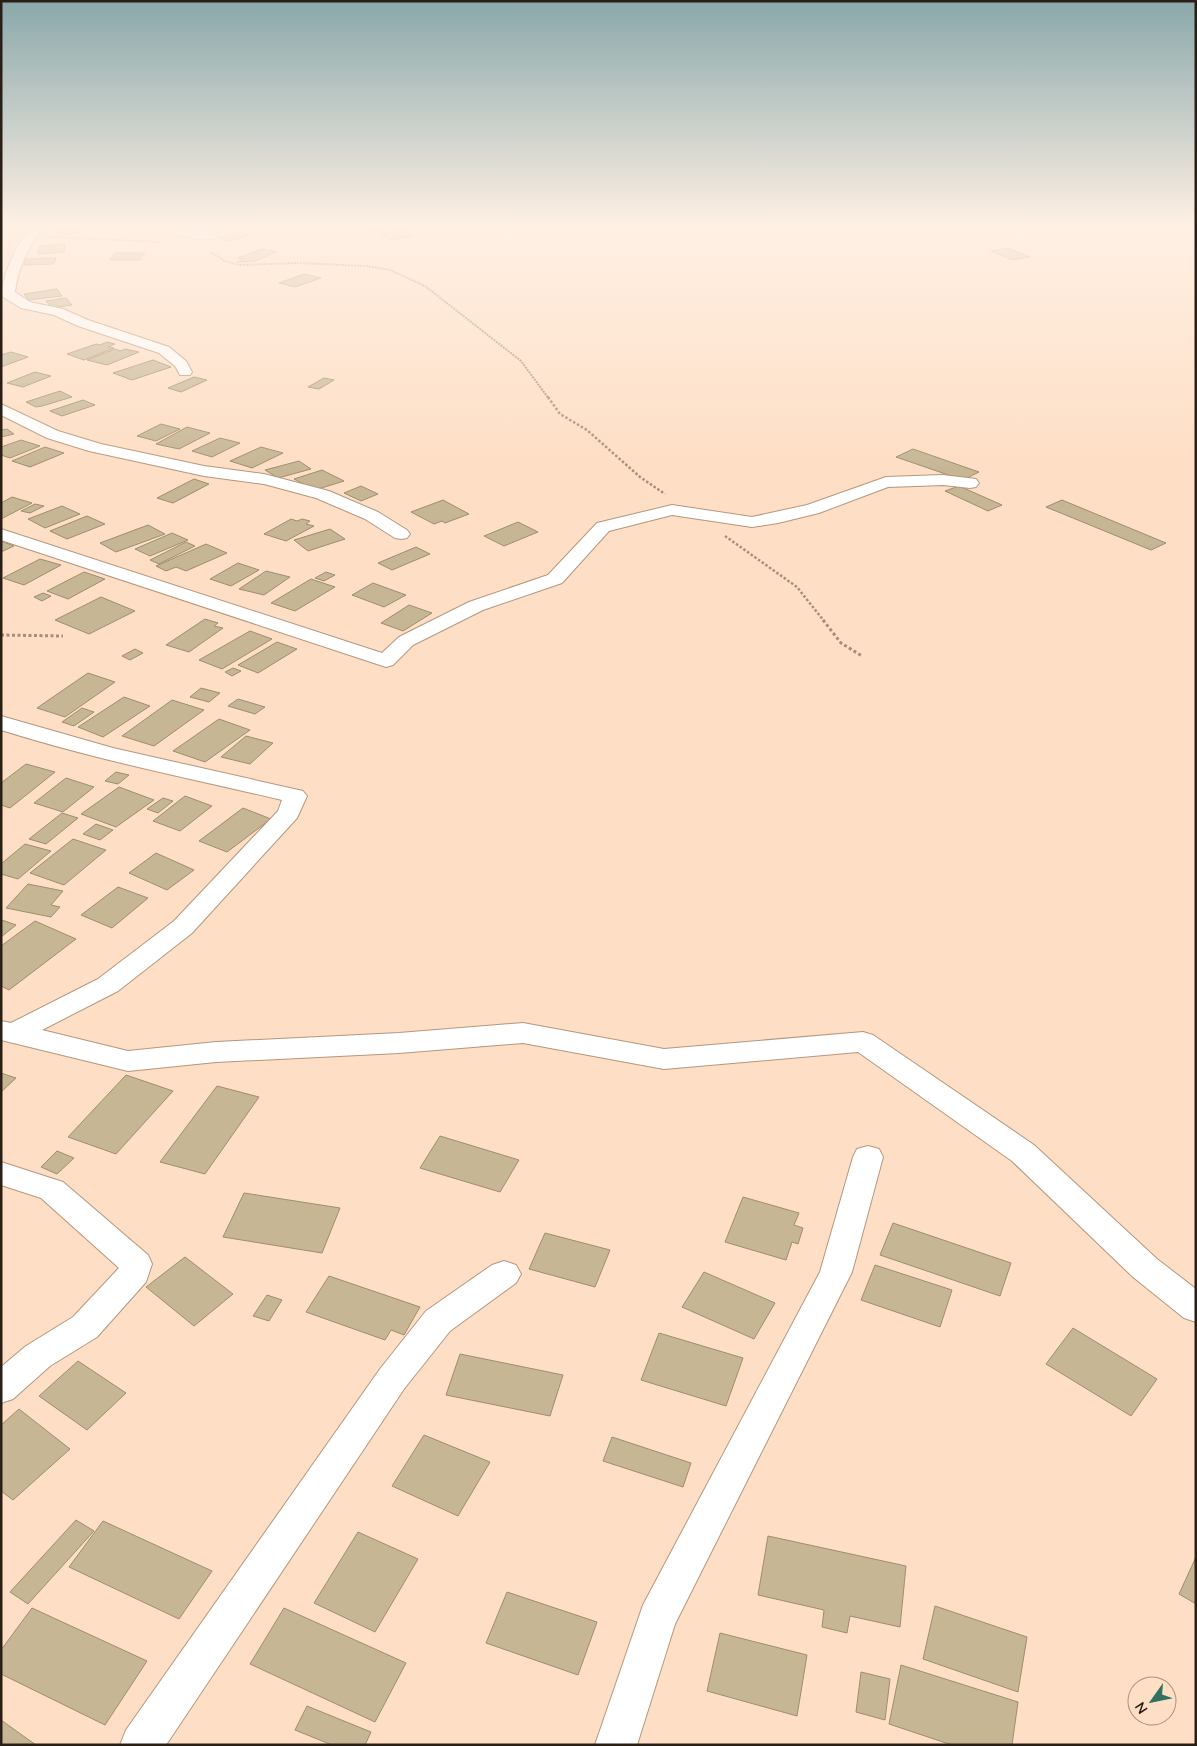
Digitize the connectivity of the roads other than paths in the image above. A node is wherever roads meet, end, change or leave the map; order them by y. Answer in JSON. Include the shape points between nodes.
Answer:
{"nodes":[{"id":1,"x":36,"y":306,"type":"edge"},
{"id":2,"x":185,"y":372,"type":"dead end"},
{"id":3,"x":1,"y":410,"type":"edge"},
{"id":4,"x":970,"y":483,"type":"dead end"},
{"id":5,"x":1,"y":534,"type":"edge"},
{"id":6,"x":401,"y":534,"type":"dead end"},
{"id":7,"x":1,"y":723,"type":"edge"},
{"id":8,"x":7,"y":1031,"type":"edge"},
{"id":9,"x":868,"y":1157,"type":"dead end"},
{"id":10,"x":1,"y":1173,"type":"edge"},
{"id":11,"x":504,"y":1274,"type":"dead end"},
{"id":12,"x":1196,"y":1308,"type":"edge"},
{"id":13,"x":1,"y":1388,"type":"edge"},
{"id":14,"x":142,"y":1745,"type":"edge"},
{"id":15,"x":616,"y":1745,"type":"edge"}],
"edges":[{"from":1,"to":2,"type":"street","via":[[164,350],[181,364]]},
{"from":3,"to":6,"type":"street","via":[[58,436],[100,448],[206,471],[271,480],[302,489],[349,504]]},
{"from":4,"to":5,"type":"street","via":[[943,480],[886,482],[813,509],[752,522],[672,510],[603,527],[555,579],[476,606],[406,641],[386,661]]},
{"from":7,"to":8,"type":"street","via":[[295,796],[289,813],[183,927],[108,984]]},
{"from":8,"to":12,"type":"street","via":[[128,1062],[216,1052],[523,1033],[664,1059],[863,1042],[1023,1153],[1145,1268]]},
{"from":9,"to":15,"type":"street","via":[[836,1272],[657,1619]]},
{"from":10,"to":13,"type":"street","via":[[52,1190],[136,1264],[134,1274],[84,1327],[38,1356]]},
{"from":11,"to":14,"type":"street","via":[[438,1321],[392,1379]]}]}
